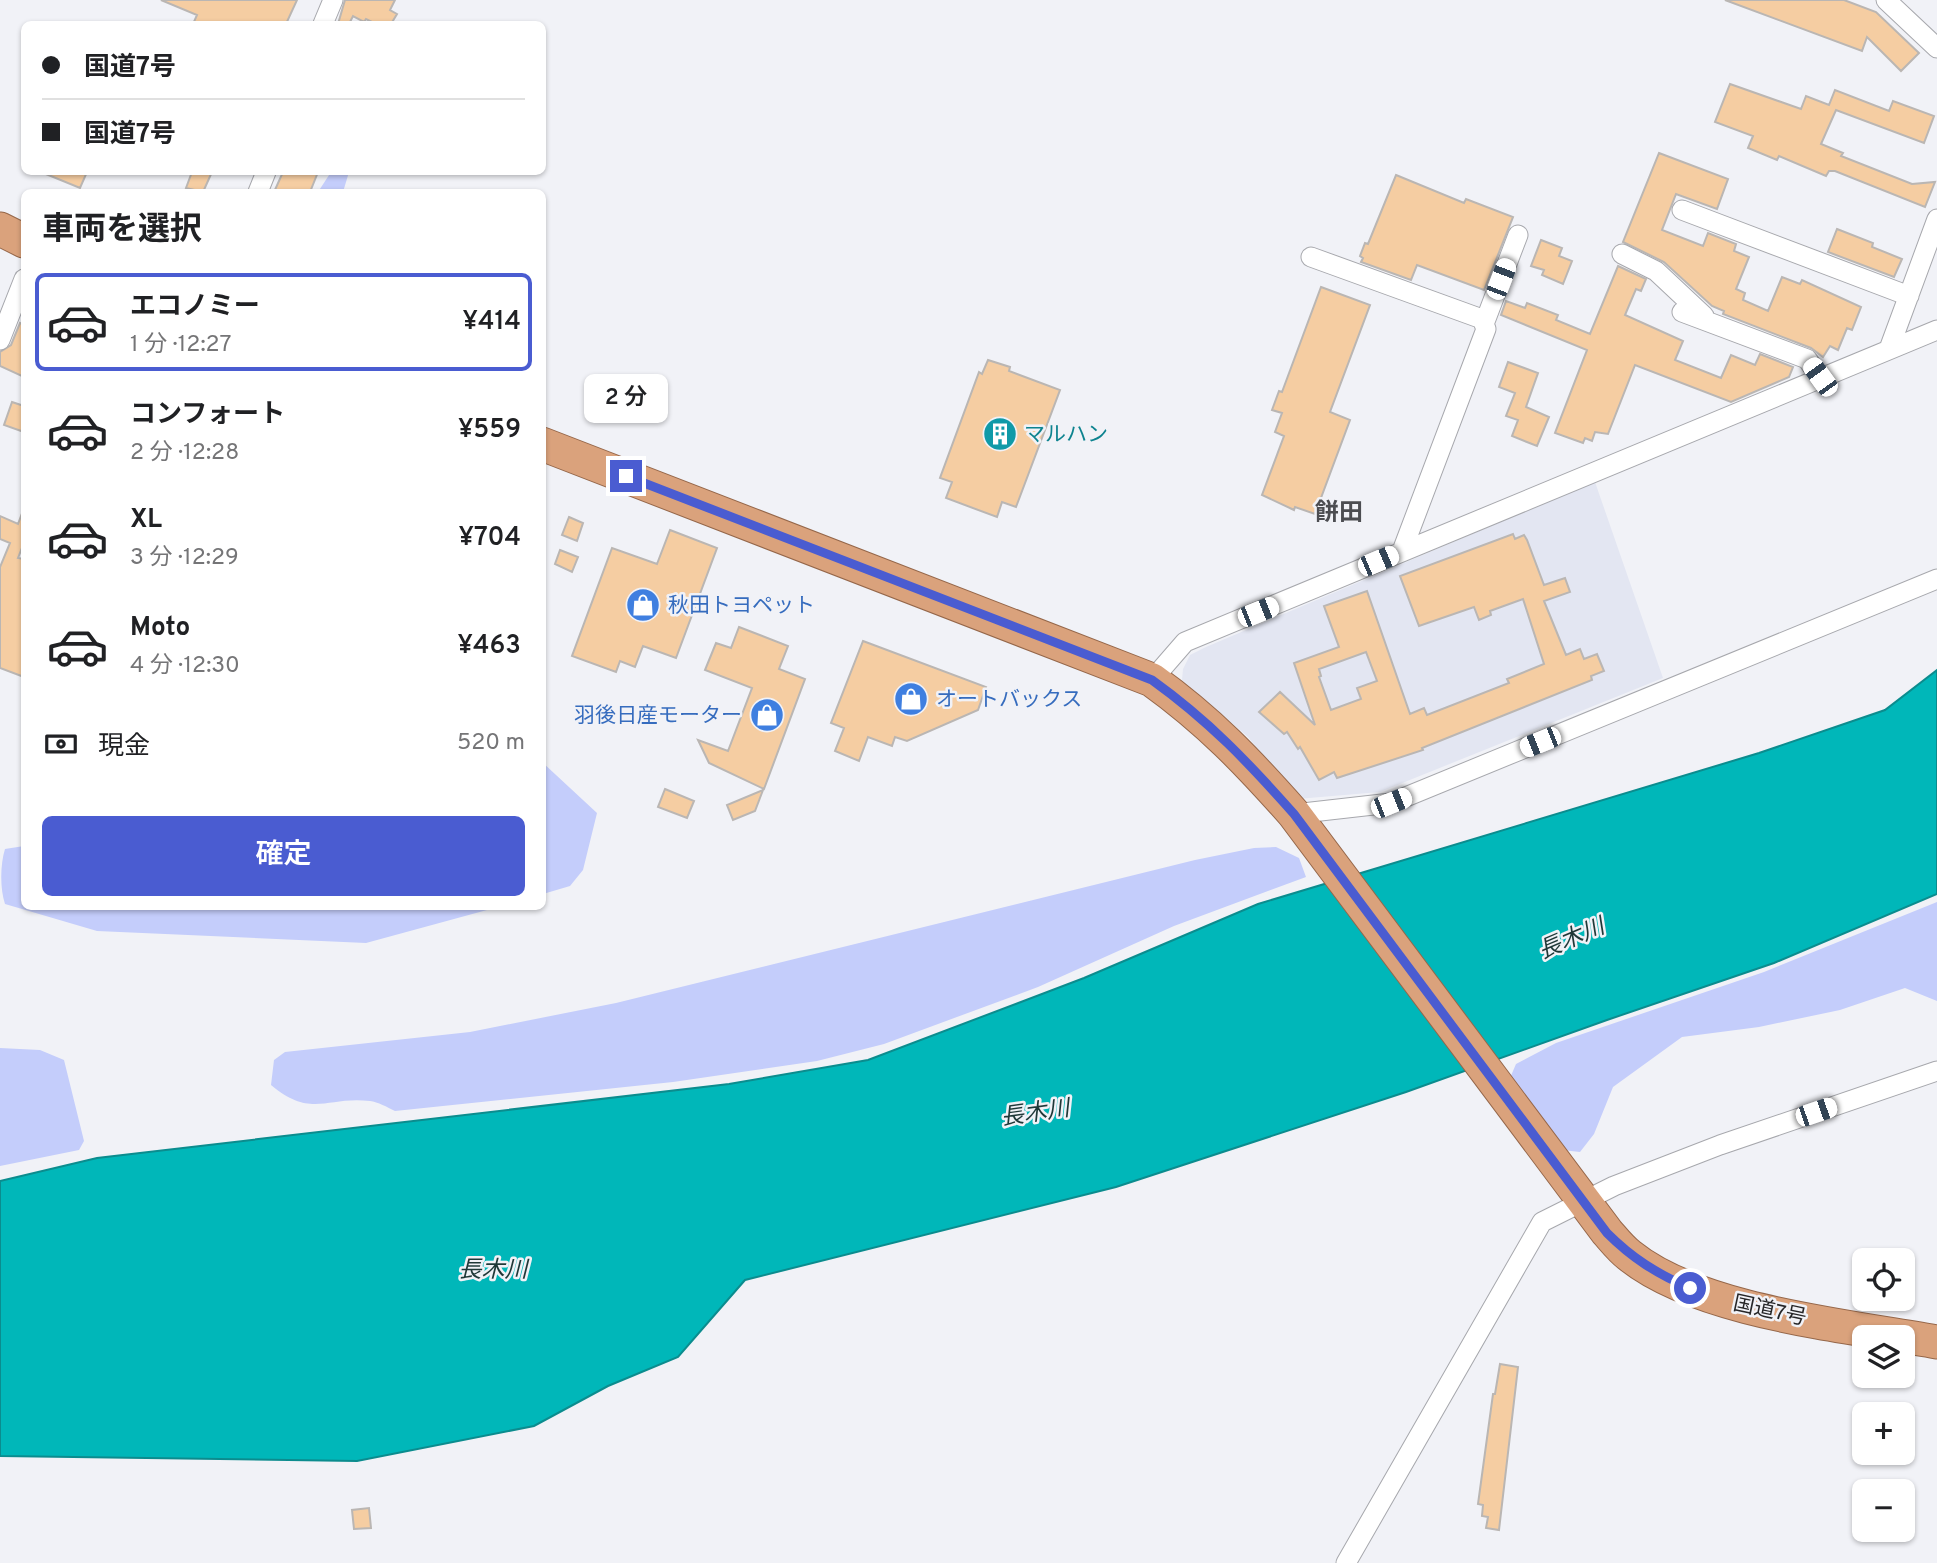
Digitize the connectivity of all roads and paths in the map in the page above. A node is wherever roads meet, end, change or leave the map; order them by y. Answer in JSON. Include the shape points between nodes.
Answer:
{"nodes":[{"id":1,"x":333,"y":0,"type":"edge"},
{"id":2,"x":1886,"y":0,"type":"edge"},
{"id":3,"x":324,"y":21,"type":"edge"},
{"id":4,"x":1937,"y":48,"type":"edge"},
{"id":5,"x":1682,"y":210,"type":"dead end"},
{"id":6,"x":1937,"y":219,"type":"edge"},
{"id":7,"x":0,"y":229,"type":"edge"},
{"id":8,"x":1518,"y":234,"type":"dead end"},
{"id":9,"x":21,"y":240,"type":"edge"},
{"id":10,"x":1622,"y":254,"type":"dead end"},
{"id":11,"x":1311,"y":257,"type":"dead end"},
{"id":12,"x":21,"y":287,"type":"edge"},
{"id":13,"x":1909,"y":296,"type":"junction"},
{"id":14,"x":1682,"y":312,"type":"dead end"},
{"id":15,"x":1710,"y":322,"type":"junction"},
{"id":16,"x":1484,"y":324,"type":"junction"},
{"id":17,"x":1937,"y":330,"type":"edge"},
{"id":18,"x":0,"y":340,"type":"edge"},
{"id":19,"x":1889,"y":349,"type":"junction"},
{"id":20,"x":1820,"y":377,"type":"junction"},
{"id":21,"x":546,"y":446,"type":"edge"},
{"id":22,"x":1402,"y":551,"type":"junction"},
{"id":23,"x":1937,"y":579,"type":"edge"},
{"id":24,"x":1152,"y":680,"type":"junction"},
{"id":25,"x":1299,"y":823,"type":"junction"},
{"id":26,"x":1937,"y":1071,"type":"edge"},
{"id":27,"x":1580,"y":1196,"type":"junction"},
{"id":28,"x":1937,"y":1342,"type":"edge"},
{"id":29,"x":1346,"y":1563,"type":"edge"}],
"edges":[{"from":1,"to":3,"type":"street"},
{"from":2,"to":4,"type":"street"},
{"from":5,"to":13,"type":"street"},
{"from":6,"to":13,"type":"street"},
{"from":7,"to":9,"type":"highway"},
{"from":8,"to":16,"type":"street"},
{"from":10,"to":15,"type":"street","via":[[1656,271]]},
{"from":11,"to":16,"type":"street","via":[[1482,319]]},
{"from":12,"to":18,"type":"street"},
{"from":13,"to":19,"type":"street"},
{"from":14,"to":15,"type":"street"},
{"from":15,"to":20,"type":"street","via":[[1807,359]]},
{"from":16,"to":22,"type":"street","via":[[1486,329]]},
{"from":17,"to":19,"type":"street"},
{"from":19,"to":20,"type":"street"},
{"from":20,"to":22,"type":"street"},
{"from":21,"to":24,"type":"highway","name":"国道7号"},
{"from":22,"to":24,"type":"street","via":[[1185,642]]},
{"from":23,"to":25,"type":"street","via":[[1391,803]]},
{"from":24,"to":25,"type":"highway","name":"国道7号","via":[[1195,710]]},
{"from":25,"to":27,"type":"highway","name":"国道7号"},
{"from":26,"to":27,"type":"street"},
{"from":27,"to":28,"type":"highway","name":"国道7号","via":[[1629,1255],[1690,1288],[1761,1310]]},
{"from":27,"to":29,"type":"street","via":[[1542,1222]]}]}
